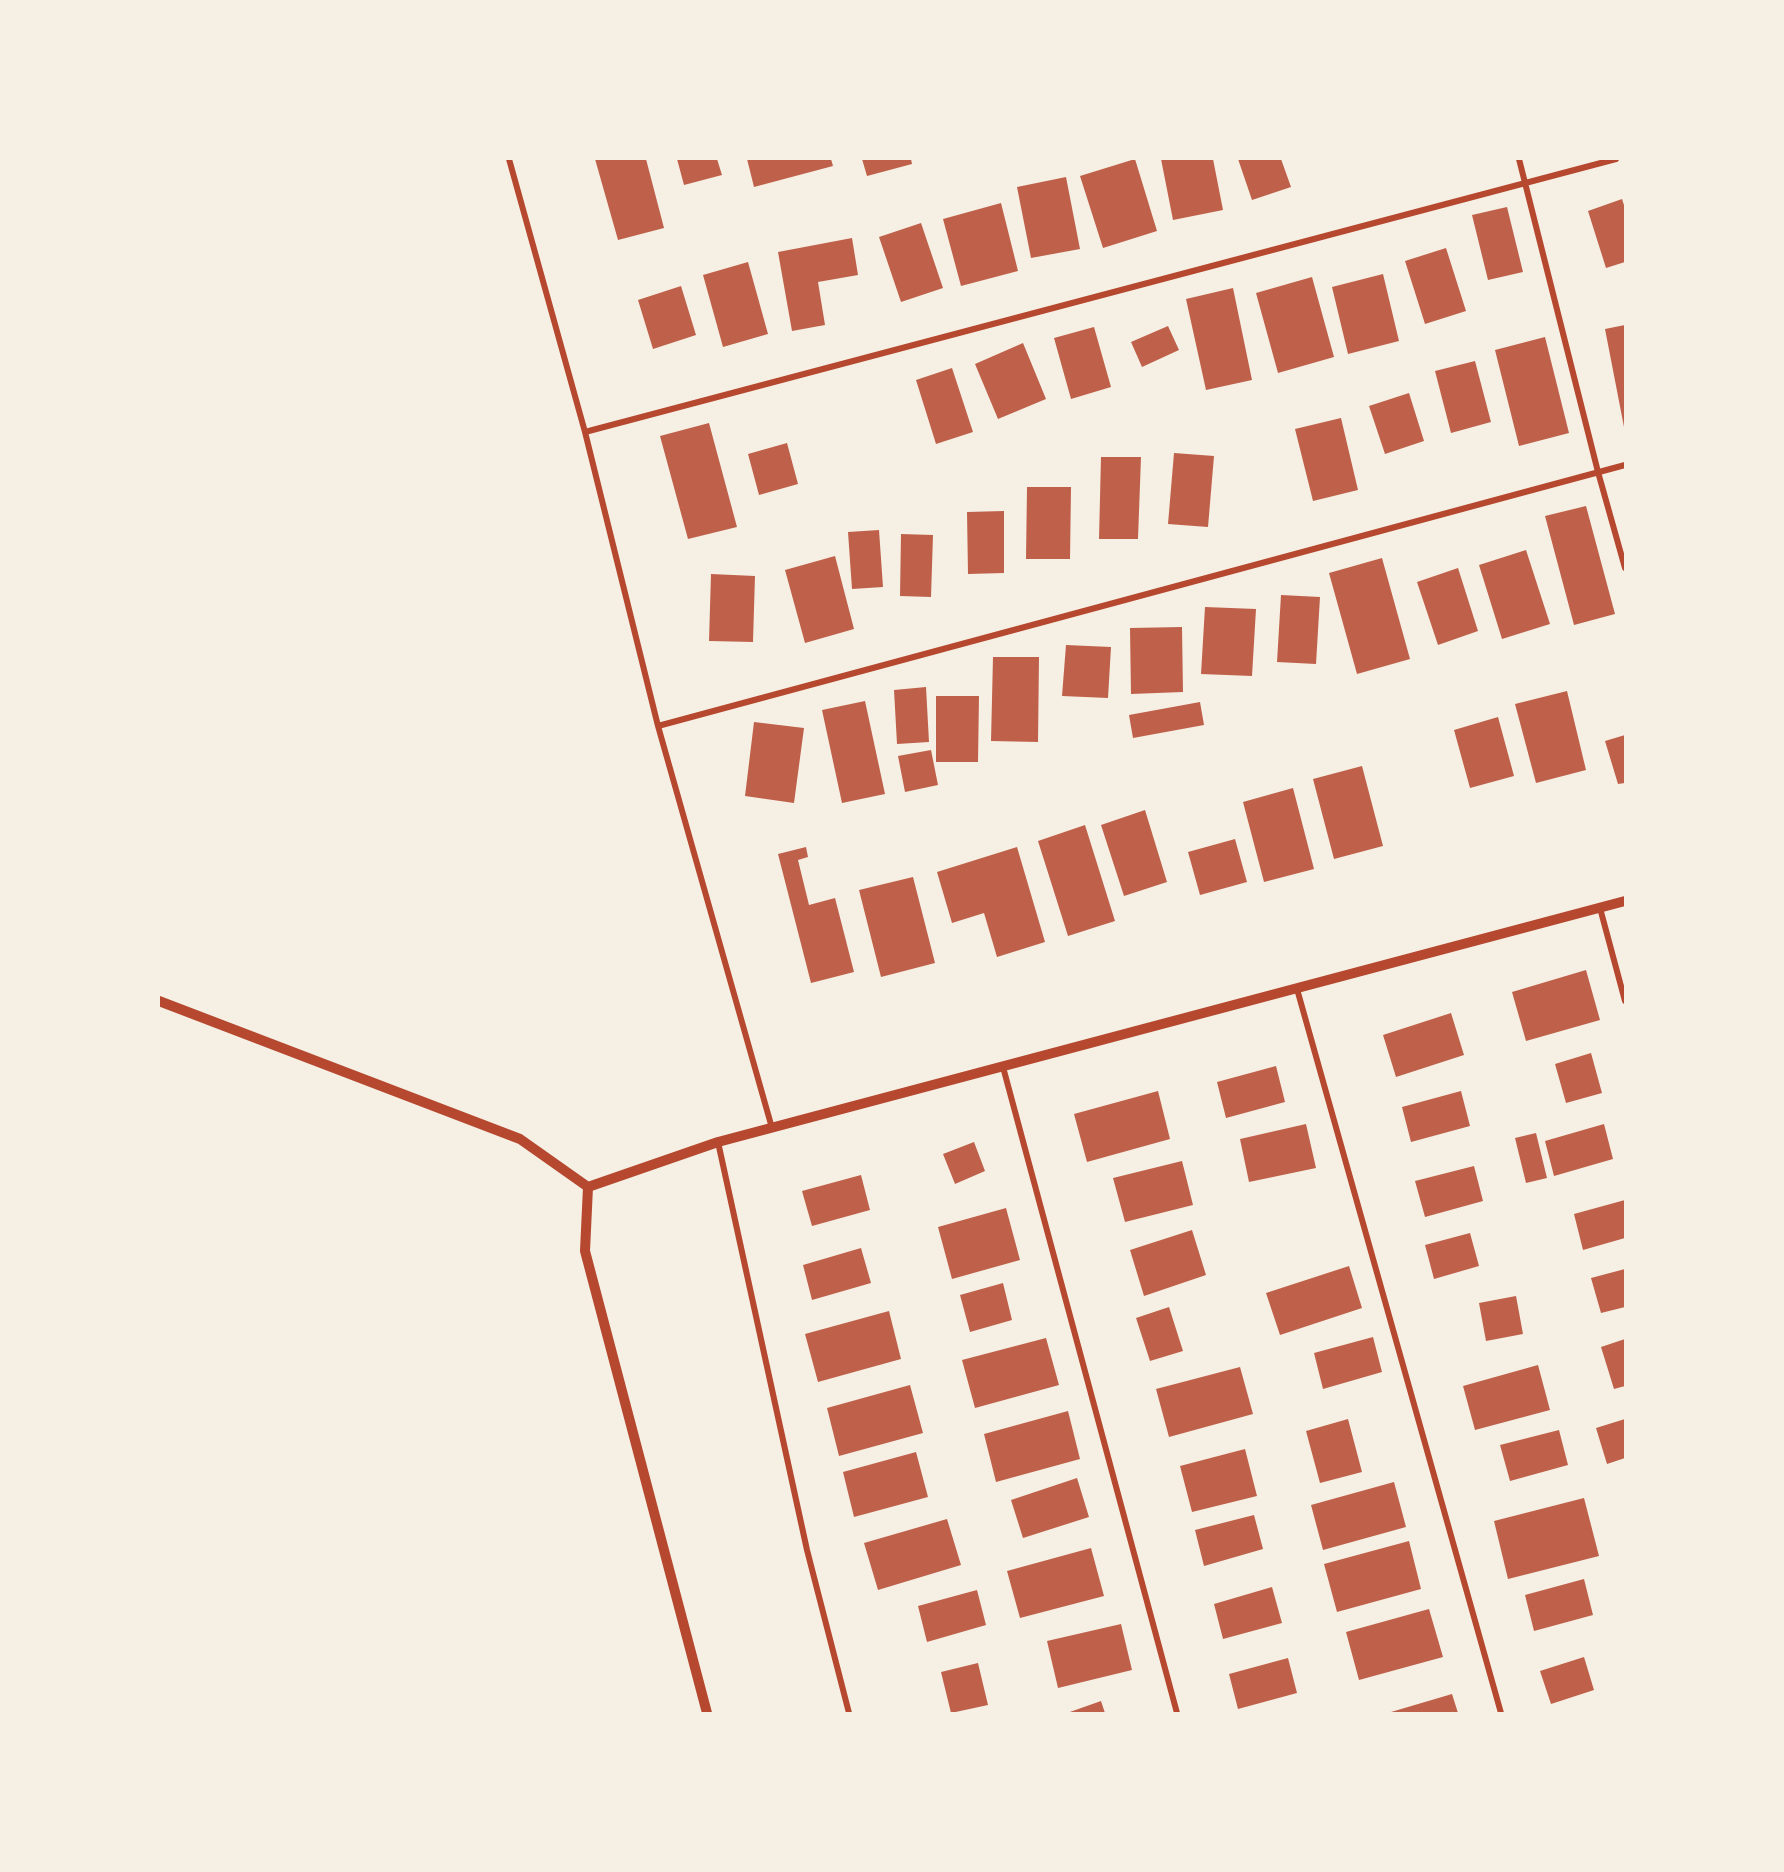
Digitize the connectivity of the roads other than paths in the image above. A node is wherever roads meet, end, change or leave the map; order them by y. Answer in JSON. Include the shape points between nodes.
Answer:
{"nodes":[{"id":1,"x":509,"y":159,"type":"edge"},
{"id":2,"x":1519,"y":159,"type":"edge"},
{"id":3,"x":1616,"y":159,"type":"edge"},
{"id":4,"x":1526,"y":183,"type":"junction"},
{"id":5,"x":585,"y":432,"type":"junction"},
{"id":6,"x":1625,"y":465,"type":"edge"},
{"id":7,"x":1598,"y":472,"type":"junction"},
{"id":8,"x":1625,"y":568,"type":"edge"},
{"id":9,"x":658,"y":726,"type":"junction"},
{"id":10,"x":1625,"y":901,"type":"edge"},
{"id":11,"x":1600,"y":908,"type":"junction"},
{"id":12,"x":1297,"y":989,"type":"junction"},
{"id":13,"x":159,"y":1001,"type":"edge"},
{"id":14,"x":1625,"y":1001,"type":"edge"},
{"id":15,"x":1003,"y":1067,"type":"junction"},
{"id":16,"x":772,"y":1128,"type":"junction"},
{"id":17,"x":718,"y":1142,"type":"junction"},
{"id":18,"x":588,"y":1187,"type":"junction"},
{"id":19,"x":707,"y":1713,"type":"edge"},
{"id":20,"x":849,"y":1713,"type":"edge"},
{"id":21,"x":1177,"y":1713,"type":"edge"},
{"id":22,"x":1501,"y":1713,"type":"edge"}],
"edges":[{"from":1,"to":5,"type":"street"},
{"from":2,"to":4,"type":"street"},
{"from":3,"to":4,"type":"street"},
{"from":4,"to":5,"type":"street"},
{"from":4,"to":7,"type":"street"},
{"from":5,"to":9,"type":"street"},
{"from":6,"to":7,"type":"street"},
{"from":7,"to":8,"type":"street"},
{"from":7,"to":9,"type":"street"},
{"from":9,"to":16,"type":"street"},
{"from":10,"to":11,"type":"street"},
{"from":11,"to":12,"type":"street"},
{"from":11,"to":14,"type":"street"},
{"from":12,"to":15,"type":"street"},
{"from":12,"to":22,"type":"street"},
{"from":13,"to":18,"type":"street","via":[[520,1139]]},
{"from":15,"to":16,"type":"street"},
{"from":15,"to":21,"type":"street"},
{"from":16,"to":17,"type":"street"},
{"from":17,"to":18,"type":"street"},
{"from":17,"to":20,"type":"street","via":[[807,1550]]},
{"from":18,"to":19,"type":"street","via":[[585,1251]]}]}
